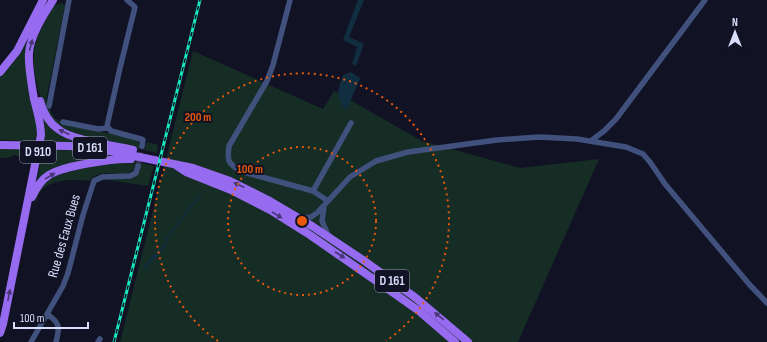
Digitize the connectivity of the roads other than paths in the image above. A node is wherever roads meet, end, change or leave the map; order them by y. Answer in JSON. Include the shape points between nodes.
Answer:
{"nodes":[{"id":1,"x":43,"y":0,"type":"edge"},
{"id":2,"x":53,"y":0,"type":"edge"},
{"id":3,"x":70,"y":0,"type":"edge"},
{"id":4,"x":127,"y":0,"type":"edge"},
{"id":5,"x":137,"y":0,"type":"edge"},
{"id":6,"x":290,"y":0,"type":"edge"},
{"id":7,"x":705,"y":0,"type":"edge"},
{"id":8,"x":135,"y":7,"type":"junction"},
{"id":9,"x":22,"y":42,"type":"junction"},
{"id":10,"x":0,"y":67,"type":"edge"},
{"id":11,"x":0,"y":72,"type":"edge"},
{"id":12,"x":32,"y":84,"type":"junction"},
{"id":13,"x":49,"y":106,"type":"dead end"},
{"id":14,"x":63,"y":122,"type":"dead end"},
{"id":15,"x":351,"y":123,"type":"dead end"},
{"id":16,"x":108,"y":128,"type":"junction"},
{"id":17,"x":592,"y":140,"type":"junction"},
{"id":18,"x":0,"y":145,"type":"edge"},
{"id":19,"x":142,"y":146,"type":"dead end"},
{"id":20,"x":155,"y":160,"type":"junction"},
{"id":21,"x":176,"y":165,"type":"junction"},
{"id":22,"x":138,"y":166,"type":"tunnel mouth"},
{"id":23,"x":313,"y":191,"type":"junction"},
{"id":24,"x":328,"y":201,"type":"junction"},
{"id":25,"x":324,"y":207,"type":"junction"},
{"id":26,"x":299,"y":218,"type":"junction"},
{"id":27,"x":24,"y":220,"type":"junction"},
{"id":28,"x":330,"y":239,"type":"junction"},
{"id":29,"x":767,"y":303,"type":"edge"},
{"id":30,"x":47,"y":314,"type":"junction"},
{"id":31,"x":0,"y":333,"type":"edge"},
{"id":32,"x":31,"y":342,"type":"edge"},
{"id":33,"x":56,"y":342,"type":"edge"},
{"id":34,"x":455,"y":342,"type":"edge"},
{"id":35,"x":468,"y":342,"type":"edge"}],
"edges":[{"from":1,"to":9,"type":"main road"},
{"from":12,"to":2,"type":"main road","number":"D 910","one_way":true,"via":[[29,59],[31,43]]},
{"from":3,"to":13,"type":"street"},
{"from":4,"to":8,"type":"street"},
{"from":5,"to":8,"type":"street"},
{"from":6,"to":23,"type":"street","via":[[273,66],[229,146],[228,156],[230,164],[240,171]]},
{"from":7,"to":17,"type":"street","via":[[616,119]]},
{"from":8,"to":16,"type":"street"},
{"from":9,"to":10,"type":"street"},
{"from":9,"to":11,"type":"main road"},
{"from":20,"to":12,"type":"main road","one_way":true,"via":[[144,153],[60,131],[44,112]]},
{"from":12,"to":27,"type":"main road","number":"D 910","via":[[41,135]]},
{"from":14,"to":16,"type":"street","via":[[98,129]]},
{"from":15,"to":23,"type":"street"},
{"from":16,"to":19,"type":"street","via":[[143,140]]},
{"from":17,"to":24,"type":"street","via":[[539,137],[408,152],[376,161],[350,177]]},
{"from":17,"to":29,"type":"street","via":[[626,147],[643,154],[670,190]]},
{"from":18,"to":20,"type":"main road","number":"D 161","via":[[70,146]]},
{"from":20,"to":21,"type":"main road","number":"D 161"},
{"from":27,"to":20,"type":"main road","one_way":true,"via":[[36,189],[52,174],[112,159]]},
{"from":26,"to":21,"type":"main road","number":"D 161","one_way":true,"via":[[230,181]]},
{"from":21,"to":34,"type":"main road","number":"D 161","one_way":true,"via":[[265,208],[307,233],[404,300]]},
{"from":22,"to":30,"type":"street","name":"Rue des Eaux Bues","via":[[136,173],[130,176],[102,177],[94,181],[68,273]]},
{"from":23,"to":24,"type":"street"},
{"from":24,"to":25,"type":"street"},
{"from":25,"to":26,"type":"street","via":[[313,216]]},
{"from":25,"to":28,"type":"street","via":[[322,221]]},
{"from":26,"to":28,"type":"main road","number":"D 161"},
{"from":31,"to":27,"type":"main road","number":"D 910","one_way":true},
{"from":35,"to":28,"type":"main road","number":"D 161","one_way":true,"via":[[416,298]]},
{"from":30,"to":32,"type":"street","name":"Rue des Eaux Bues"},
{"from":30,"to":33,"type":"street","via":[[58,325]]}]}
